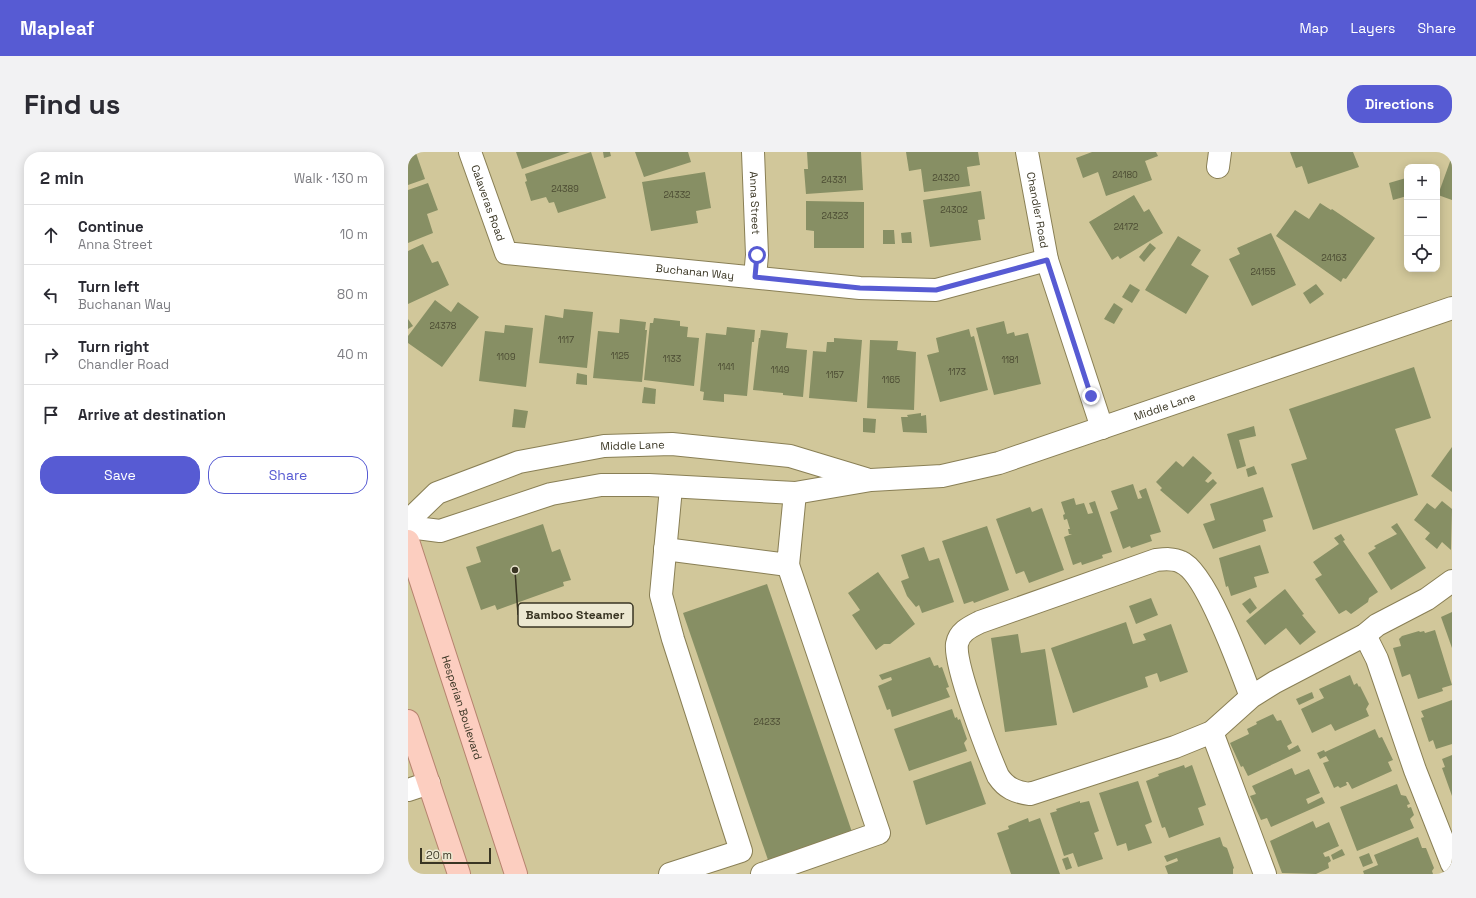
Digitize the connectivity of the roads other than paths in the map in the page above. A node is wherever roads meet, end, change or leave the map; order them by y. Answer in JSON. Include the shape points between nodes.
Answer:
{"nodes":[{"id":1,"x":470,"y":152,"type":"edge"},
{"id":2,"x":753,"y":152,"type":"edge"},
{"id":3,"x":1027,"y":152,"type":"edge"},
{"id":4,"x":506,"y":253,"type":"joint"},
{"id":5,"x":1047,"y":260,"type":"junction"},
{"id":6,"x":755,"y":277,"type":"junction"},
{"id":7,"x":1452,"y":308,"type":"edge"},
{"id":8,"x":1102,"y":428,"type":"junction"},
{"id":9,"x":871,"y":480,"type":"junction"},
{"id":10,"x":672,"y":488,"type":"junction"},
{"id":11,"x":795,"y":493,"type":"junction"},
{"id":12,"x":408,"y":521,"type":"edge"},
{"id":13,"x":408,"y":527,"type":"edge"},
{"id":14,"x":408,"y":541,"type":"edge"},
{"id":15,"x":665,"y":549,"type":"junction"},
{"id":16,"x":788,"y":565,"type":"junction"},
{"id":17,"x":1452,"y":581,"type":"edge"},
{"id":18,"x":1365,"y":635,"type":"junction"},
{"id":19,"x":1251,"y":698,"type":"junction"},
{"id":20,"x":408,"y":721,"type":"edge"},
{"id":21,"x":1212,"y":732,"type":"junction"},
{"id":22,"x":429,"y":783,"type":"junction"},
{"id":23,"x":408,"y":790,"type":"edge"},
{"id":24,"x":741,"y":851,"type":"junction"},
{"id":25,"x":1452,"y":864,"type":"edge"},
{"id":26,"x":459,"y":874,"type":"edge"},
{"id":27,"x":516,"y":874,"type":"edge"},
{"id":28,"x":670,"y":874,"type":"edge"},
{"id":29,"x":751,"y":874,"type":"edge"},
{"id":30,"x":762,"y":874,"type":"edge"},
{"id":31,"x":1265,"y":874,"type":"edge"}],
"edges":[{"from":1,"to":4,"type":"street","name":"Calaveras Road"},
{"from":2,"to":6,"type":"street","name":"Anna Street","via":[[757,255]]},
{"from":3,"to":5,"type":"street","name":"Chandler Road"},
{"from":4,"to":6,"type":"street","name":"Buchanan Way"},
{"from":5,"to":6,"type":"street","name":"Buchanan Way","via":[[936,290],[860,288]]},
{"from":5,"to":8,"type":"street","name":"Chandler Road"},
{"from":7,"to":8,"type":"street","name":"Middle Lane"},
{"from":8,"to":9,"type":"street","name":"Middle Lane","via":[[971,470],[942,476]]},
{"from":9,"to":11,"type":"street","name":"Middle Lane"},
{"from":9,"to":12,"type":"street","name":"Middle Lane","via":[[790,456],[672,444],[604,446],[519,462],[437,493]]},
{"from":10,"to":11,"type":"street","name":"Middle Lane"},
{"from":10,"to":13,"type":"street","name":"Middle Lane","via":[[649,485],[601,485],[551,494],[440,531]]},
{"from":10,"to":15,"type":"street"},
{"from":11,"to":16,"type":"street"},
{"from":14,"to":27,"type":"main road","name":"Hesperian Boulevard"},
{"from":15,"to":16,"type":"street"},
{"from":15,"to":24,"type":"street","via":[[662,595],[672,639]]},
{"from":16,"to":30,"type":"street","via":[[879,833]]},
{"from":17,"to":18,"type":"street","via":[[1427,599],[1377,625]]},
{"from":18,"to":19,"type":"street","via":[[1275,682]]},
{"from":18,"to":25,"type":"street","via":[[1377,659]]},
{"from":19,"to":21,"type":"street"},
{"from":19,"to":21,"type":"street","via":[[1222,624],[1198,580],[1191,568],[1170,559],[1156,560],[980,622],[961,634],[957,644],[959,666],[994,766],[1003,784],[1019,793],[1043,791]]},
{"from":20,"to":22,"type":"main road"},
{"from":21,"to":31,"type":"street"},
{"from":22,"to":23,"type":"street"},
{"from":22,"to":26,"type":"main road"},
{"from":24,"to":28,"type":"street"},
{"from":24,"to":29,"type":"street"}]}
